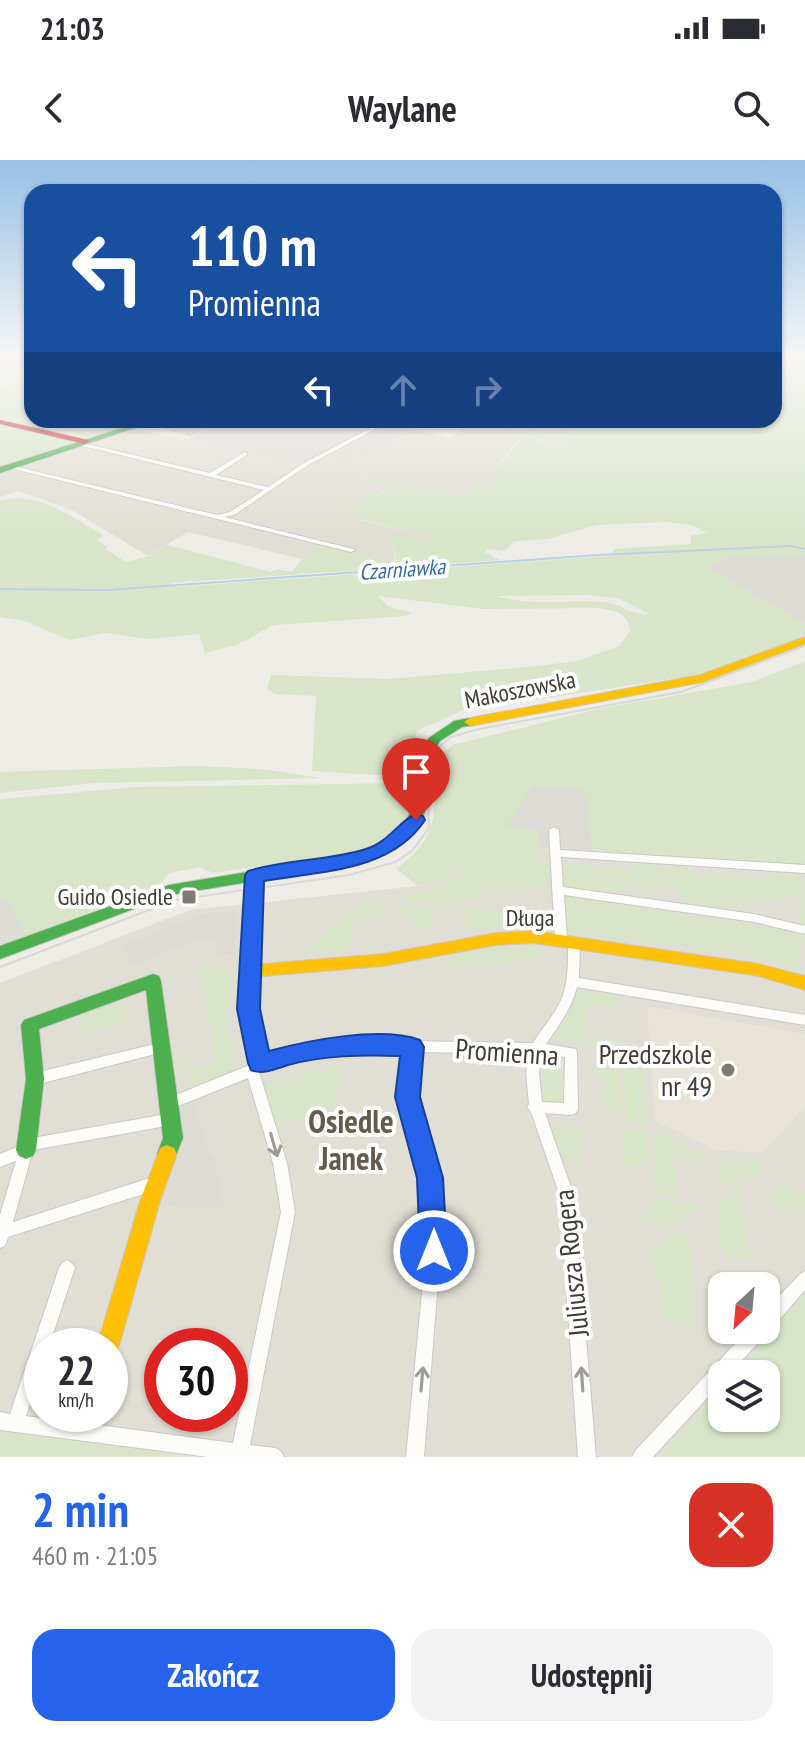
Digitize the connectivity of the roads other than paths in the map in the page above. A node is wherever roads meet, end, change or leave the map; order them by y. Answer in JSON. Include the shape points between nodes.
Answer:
{"nodes":[{"id":1,"x":0,"y":422,"type":"edge"},
{"id":2,"x":130,"y":428,"type":"edge"},
{"id":3,"x":375,"y":428,"type":"edge"},
{"id":4,"x":82,"y":443,"type":"junction"},
{"id":5,"x":245,"y":454,"type":"dead end"},
{"id":6,"x":4,"y":468,"type":"edge"},
{"id":7,"x":211,"y":475,"type":"junction"},
{"id":8,"x":269,"y":489,"type":"junction"},
{"id":9,"x":220,"y":516,"type":"junction"},
{"id":10,"x":351,"y":550,"type":"dead end"},
{"id":11,"x":805,"y":640,"type":"edge"},
{"id":12,"x":554,"y":830,"type":"dead end"},
{"id":13,"x":556,"y":853,"type":"junction"},
{"id":14,"x":805,"y":869,"type":"edge"},
{"id":15,"x":255,"y":875,"type":"junction"},
{"id":16,"x":559,"y":890,"type":"junction"},
{"id":17,"x":805,"y":930,"type":"edge"},
{"id":18,"x":567,"y":940,"type":"junction"},
{"id":19,"x":0,"y":953,"type":"edge"},
{"id":20,"x":252,"y":971,"type":"junction"},
{"id":21,"x":573,"y":982,"type":"junction"},
{"id":22,"x":805,"y":983,"type":"edge"},
{"id":23,"x":805,"y":1020,"type":"edge"},
{"id":24,"x":163,"y":1047,"type":"junction"},
{"id":25,"x":412,"y":1047,"type":"junction"},
{"id":26,"x":536,"y":1051,"type":"junction"},
{"id":27,"x":256,"y":1067,"type":"junction"},
{"id":28,"x":35,"y":1079,"type":"junction"},
{"id":29,"x":171,"y":1103,"type":"junction"},
{"id":30,"x":534,"y":1107,"type":"junction"},
{"id":31,"x":172,"y":1119,"type":"junction"},
{"id":32,"x":26,"y":1148,"type":"junction"},
{"id":33,"x":0,"y":1161,"type":"edge"},
{"id":34,"x":158,"y":1183,"type":"junction"},
{"id":35,"x":2,"y":1236,"type":"edge"},
{"id":36,"x":67,"y":1268,"type":"dead end"},
{"id":37,"x":805,"y":1279,"type":"edge"},
{"id":38,"x":780,"y":1307,"type":"edge"},
{"id":39,"x":114,"y":1328,"type":"edge"},
{"id":40,"x":746,"y":1344,"type":"edge"},
{"id":41,"x":8,"y":1422,"type":"edge"},
{"id":42,"x":128,"y":1431,"type":"edge"},
{"id":43,"x":240,"y":1452,"type":"junction"},
{"id":44,"x":275,"y":1457,"type":"edge"},
{"id":45,"x":415,"y":1457,"type":"edge"},
{"id":46,"x":587,"y":1457,"type":"edge"},
{"id":47,"x":641,"y":1457,"type":"edge"}],
"edges":[{"from":1,"to":4,"type":"main road"},
{"from":2,"to":4,"type":"main road"},
{"from":3,"to":8,"type":"street"},
{"from":4,"to":6,"type":"main road"},
{"from":4,"to":7,"type":"street"},
{"from":5,"to":7,"type":"street"},
{"from":6,"to":9,"type":"street"},
{"from":7,"to":8,"type":"street"},
{"from":8,"to":9,"type":"street","via":[[232,514]]},
{"from":9,"to":10,"type":"street"},
{"from":11,"to":15,"type":"main road","name":"Makoszowska","via":[[703,678],[471,720],[447,729],[423,752],[419,813],[399,840],[357,859]]},
{"from":12,"to":13,"type":"street","name":"Juliusza Rogera"},
{"from":13,"to":14,"type":"street"},
{"from":13,"to":16,"type":"street","name":"Juliusza Rogera"},
{"from":15,"to":19,"type":"main road","name":"Makoszowska","via":[[153,894]]},
{"from":15,"to":20,"type":"street"},
{"from":16,"to":17,"type":"street"},
{"from":16,"to":18,"type":"street","name":"Juliusza Rogera"},
{"from":18,"to":20,"type":"main road","name":"Długa","via":[[510,937],[383,960]]},
{"from":18,"to":21,"type":"street","name":"Juliusza Rogera"},
{"from":18,"to":22,"type":"main road","name":"Długa","via":[[759,970]]},
{"from":20,"to":27,"type":"street","via":[[249,1009]]},
{"from":21,"to":23,"type":"street"},
{"from":21,"to":26,"type":"street","name":"Juliusza Rogera","via":[[561,1013]]},
{"from":24,"to":28,"type":"street"},
{"from":24,"to":28,"type":"main road","via":[[153,981],[30,1025]]},
{"from":24,"to":29,"type":"main road"},
{"from":25,"to":26,"type":"street","name":"Promienna"},
{"from":25,"to":27,"type":"street","name":"Promienna","via":[[345,1045],[307,1050]]},
{"from":45,"to":25,"type":"street","one_way":true,"via":[[435,1231],[430,1178],[409,1105]]},
{"from":26,"to":30,"type":"street","name":"Juliusza Rogera"},
{"from":26,"to":30,"type":"street","name":"Promienna","via":[[571,1053],[571,1109]]},
{"from":27,"to":29,"type":"street","name":"Promienna"},
{"from":27,"to":43,"type":"street","one_way":true,"via":[[288,1212]]},
{"from":28,"to":32,"type":"main road"},
{"from":29,"to":31,"type":"main road"},
{"from":46,"to":30,"type":"street","name":"Juliusza Rogera","one_way":true,"via":[[567,1196]]},
{"from":31,"to":32,"type":"street"},
{"from":31,"to":34,"type":"main road","via":[[173,1138]]},
{"from":32,"to":33,"type":"street"},
{"from":32,"to":35,"type":"street"},
{"from":34,"to":35,"type":"street"},
{"from":34,"to":39,"type":"main road"},
{"from":36,"to":41,"type":"street"},
{"from":37,"to":38,"type":"street"},
{"from":40,"to":47,"type":"street"},
{"from":42,"to":43,"type":"street"},
{"from":43,"to":44,"type":"street"}]}
